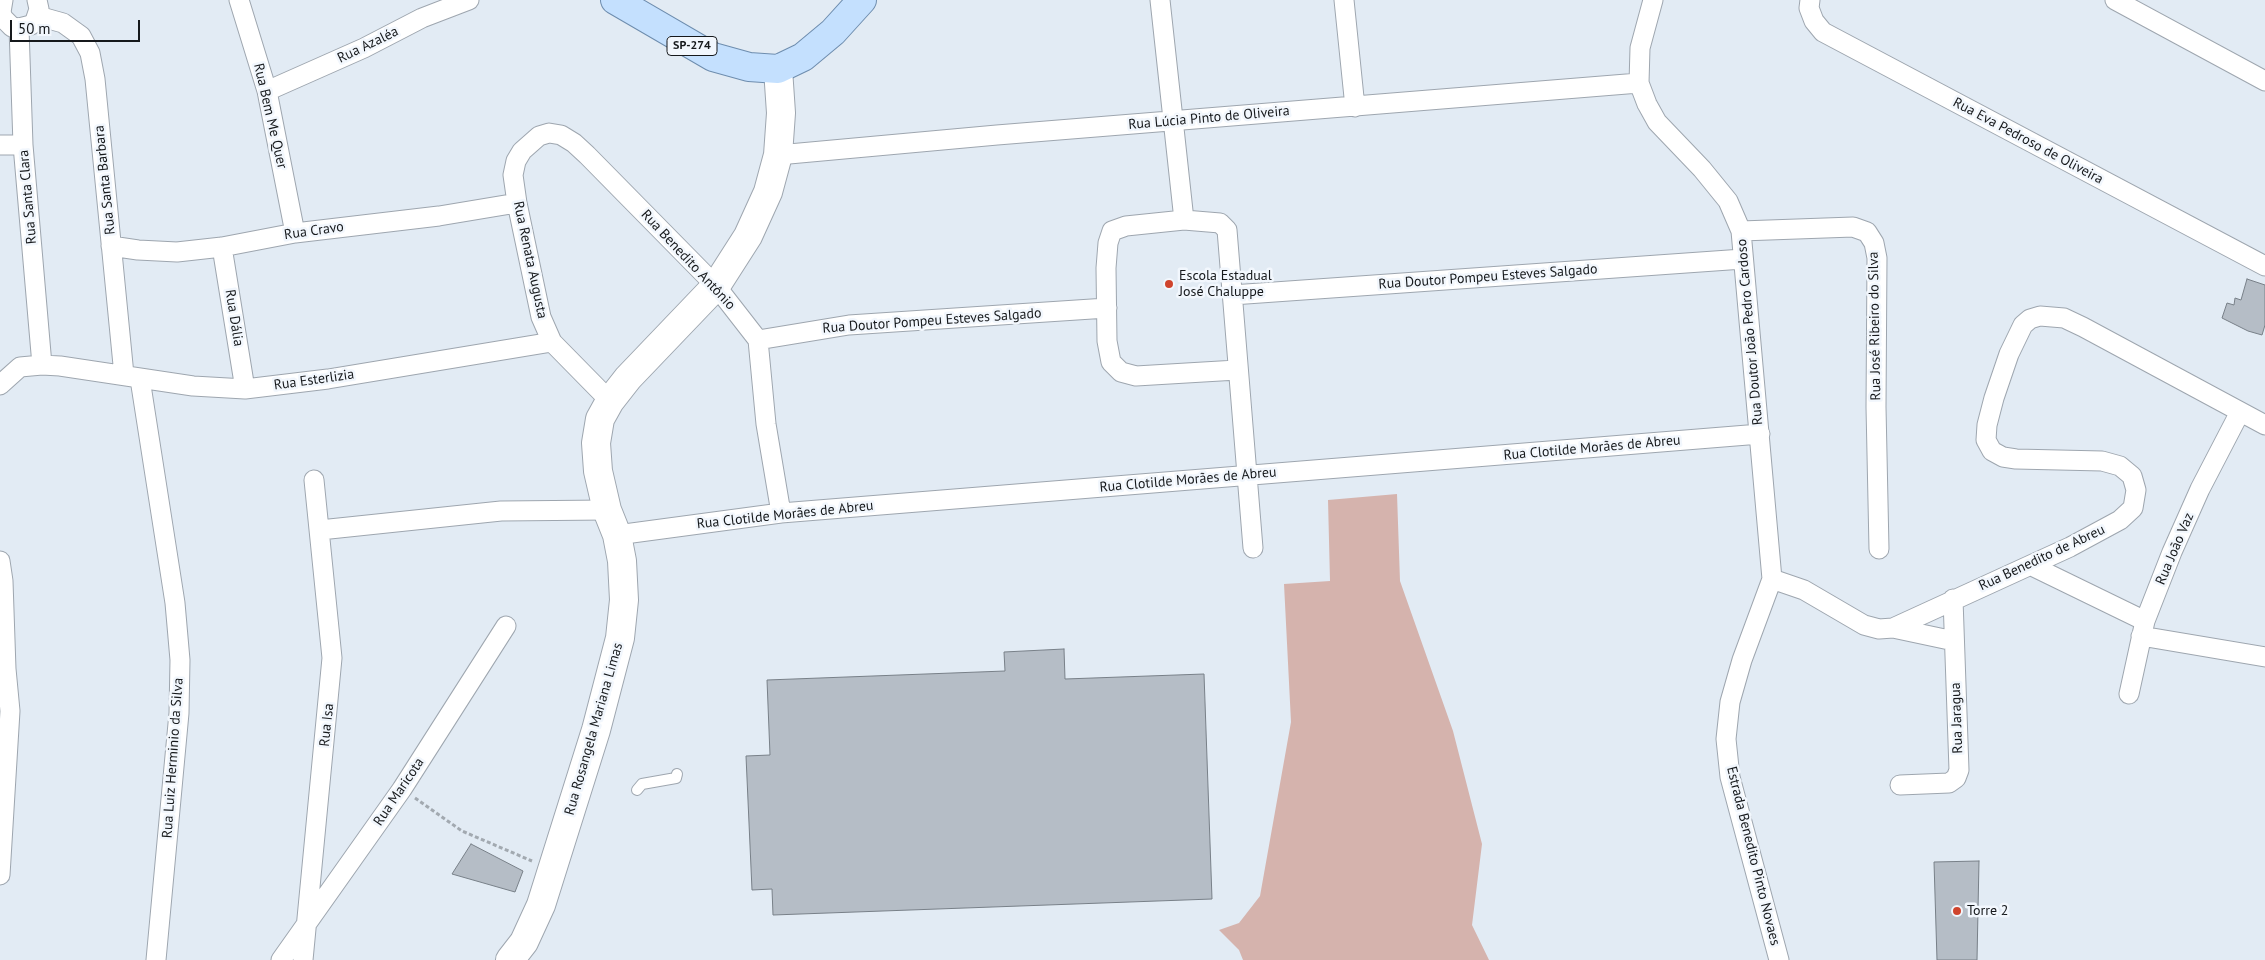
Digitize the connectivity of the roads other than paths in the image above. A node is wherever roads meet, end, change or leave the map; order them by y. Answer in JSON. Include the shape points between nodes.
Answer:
{"nodes":[{"id":1,"x":3,"y":0,"type":"edge"},
{"id":2,"x":239,"y":0,"type":"edge"},
{"id":3,"x":469,"y":0,"type":"edge"},
{"id":4,"x":614,"y":0,"type":"edge"},
{"id":5,"x":862,"y":0,"type":"edge"},
{"id":6,"x":1160,"y":0,"type":"edge"},
{"id":7,"x":1344,"y":0,"type":"edge"},
{"id":8,"x":1653,"y":0,"type":"edge"},
{"id":9,"x":1810,"y":0,"type":"edge"},
{"id":10,"x":2115,"y":0,"type":"edge"},
{"id":11,"x":37,"y":8,"type":"edge"},
{"id":12,"x":18,"y":28,"type":"junction"},
{"id":13,"x":778,"y":70,"type":"junction"},
{"id":14,"x":2265,"y":81,"type":"edge"},
{"id":15,"x":1639,"y":83,"type":"junction"},
{"id":16,"x":267,"y":91,"type":"junction"},
{"id":17,"x":1355,"y":107,"type":"junction"},
{"id":18,"x":1174,"y":121,"type":"junction"},
{"id":19,"x":0,"y":145,"type":"edge"},
{"id":20,"x":23,"y":145,"type":"junction"},
{"id":21,"x":778,"y":155,"type":"junction"},
{"id":22,"x":513,"y":176,"type":"joint"},
{"id":23,"x":517,"y":203,"type":"junction"},
{"id":24,"x":1184,"y":220,"type":"junction"},
{"id":25,"x":1741,"y":231,"type":"junction"},
{"id":26,"x":295,"y":233,"type":"junction"},
{"id":27,"x":111,"y":246,"type":"junction"},
{"id":28,"x":222,"y":247,"type":"junction"},
{"id":29,"x":1743,"y":259,"type":"junction"},
{"id":30,"x":2265,"y":266,"type":"edge"},
{"id":31,"x":716,"y":286,"type":"junction"},
{"id":32,"x":1232,"y":295,"type":"junction"},
{"id":33,"x":1107,"y":308,"type":"junction"},
{"id":34,"x":758,"y":340,"type":"junction"},
{"id":35,"x":552,"y":342,"type":"junction"},
{"id":36,"x":42,"y":365,"type":"junction"},
{"id":37,"x":1237,"y":370,"type":"junction"},
{"id":38,"x":132,"y":377,"type":"junction"},
{"id":39,"x":0,"y":385,"type":"edge"},
{"id":40,"x":245,"y":389,"type":"junction"},
{"id":41,"x":610,"y":401,"type":"junction"},
{"id":42,"x":2240,"y":412,"type":"junction"},
{"id":43,"x":2265,"y":424,"type":"edge"},
{"id":44,"x":1760,"y":434,"type":"junction"},
{"id":45,"x":1245,"y":475,"type":"junction"},
{"id":46,"x":314,"y":480,"type":"dead end"},
{"id":47,"x":607,"y":510,"type":"junction"},
{"id":48,"x":781,"y":513,"type":"junction"},
{"id":49,"x":320,"y":530,"type":"junction"},
{"id":50,"x":617,"y":535,"type":"junction"},
{"id":51,"x":1253,"y":548,"type":"dead end"},
{"id":52,"x":1879,"y":549,"type":"dead end"},
{"id":53,"x":0,"y":561,"type":"edge"},
{"id":54,"x":2032,"y":566,"type":"junction"},
{"id":55,"x":1772,"y":579,"type":"junction"},
{"id":56,"x":2,"y":581,"type":"edge"},
{"id":57,"x":1953,"y":599,"type":"junction"},
{"id":58,"x":506,"y":626,"type":"dead end"},
{"id":59,"x":1892,"y":628,"type":"junction"},
{"id":60,"x":2143,"y":628,"type":"junction"},
{"id":61,"x":2,"y":638,"type":"edge"},
{"id":62,"x":1954,"y":641,"type":"junction"},
{"id":63,"x":2265,"y":657,"type":"edge"},
{"id":64,"x":2129,"y":694,"type":"dead end"},
{"id":65,"x":677,"y":774,"type":"dead end"},
{"id":66,"x":1900,"y":785,"type":"dead end"},
{"id":67,"x":636,"y":790,"type":"dead end"},
{"id":68,"x":0,"y":875,"type":"edge"},
{"id":69,"x":308,"y":925,"type":"junction"},
{"id":70,"x":156,"y":960,"type":"edge"},
{"id":71,"x":281,"y":960,"type":"edge"},
{"id":72,"x":303,"y":960,"type":"edge"},
{"id":73,"x":510,"y":960,"type":"edge"},
{"id":74,"x":1779,"y":960,"type":"edge"}],
"edges":[{"from":1,"to":12,"type":"street","via":[[3,18]]},
{"from":2,"to":16,"type":"street","name":"Rua Bem Me Quer"},
{"from":3,"to":16,"type":"street","name":"Rua Azaléa","via":[[422,18]]},
{"from":4,"to":13,"type":"main road","number":"SP-274","via":[[714,57],[749,67]]},
{"from":5,"to":13,"type":"main road","via":[[833,32],[803,57]]},
{"from":6,"to":18,"type":"street"},
{"from":7,"to":17,"type":"street"},
{"from":8,"to":15,"type":"street","name":"Rua Doutor João Pedro Cardoso","via":[[1640,48]]},
{"from":9,"to":30,"type":"street","name":"Rua Eva Pedroso de Oliveira","via":[[1809,8],[1822,32]]},
{"from":10,"to":14,"type":"street"},
{"from":11,"to":12,"type":"street","via":[[31,25]]},
{"from":11,"to":27,"type":"street","name":"Rua Santa Barbara","via":[[82,36],[90,52]]},
{"from":12,"to":20,"type":"street","name":"Rua Santa Clara"},
{"from":13,"to":21,"type":"street","name":"Rua Rosangela Mariana Limas","via":[[781,113]]},
{"from":15,"to":17,"type":"street","name":"Rua Lúcia Pinto de Oliveira"},
{"from":15,"to":25,"type":"street","name":"Rua Doutor João Pedro Cardoso","via":[[1656,122],[1728,201]]},
{"from":16,"to":26,"type":"street","name":"Rua Bem Me Quer"},
{"from":17,"to":18,"type":"street","name":"Rua Lúcia Pinto de Oliveira"},
{"from":18,"to":21,"type":"street","name":"Rua Lúcia Pinto de Oliveira"},
{"from":18,"to":24,"type":"street"},
{"from":19,"to":20,"type":"street"},
{"from":20,"to":36,"type":"street","name":"Rua Santa Clara"},
{"from":21,"to":31,"type":"street","name":"Rua Rosangela Mariana Limas","via":[[768,192],[748,236]]},
{"from":22,"to":23,"type":"street","name":"Rua Renata Augusta"},
{"from":22,"to":31,"type":"street","name":"Rua Benedito Antônio","via":[[516,161],[531,142],[539,136],[561,135],[587,154]]},
{"from":23,"to":26,"type":"street","name":"Rua Cravo"},
{"from":23,"to":35,"type":"street","name":"Rua Renata Augusta","via":[[541,317]]},
{"from":24,"to":32,"type":"street","via":[[1220,223],[1227,230]]},
{"from":24,"to":33,"type":"street","via":[[1126,226],[1112,231],[1108,243]]},
{"from":25,"to":29,"type":"street","name":"Rua Doutor João Pedro Cardoso"},
{"from":25,"to":52,"type":"street","name":"Rua José Ribeiro do Silva","via":[[1853,227],[1867,232],[1874,243],[1877,258]]},
{"from":26,"to":28,"type":"street","name":"Rua Cravo"},
{"from":27,"to":28,"type":"street","name":"Rua Cravo","via":[[177,252]]},
{"from":27,"to":38,"type":"street","name":"Rua Santa Barbara"},
{"from":28,"to":40,"type":"street","name":"Rua Dália"},
{"from":29,"to":32,"type":"street","name":"Rua Doutor Pompeu Esteves Salgado"},
{"from":29,"to":44,"type":"street","name":"Rua Doutor João Pedro Cardoso"},
{"from":31,"to":34,"type":"street","name":"Rua Benedito Antônio"},
{"from":31,"to":41,"type":"street","name":"Rua Rosangela Mariana Limas"},
{"from":32,"to":37,"type":"street"},
{"from":33,"to":34,"type":"street","name":"Rua Doutor Pompeu Esteves Salgado","via":[[849,325]]},
{"from":33,"to":37,"type":"street","via":[[1111,362],[1121,372],[1136,376]]},
{"from":34,"to":48,"type":"street","via":[[766,424]]},
{"from":35,"to":40,"type":"street","name":"Rua Esterlizia","via":[[328,380]]},
{"from":35,"to":41,"type":"street"},
{"from":36,"to":38,"type":"street","name":"Rua Esterlizia"},
{"from":36,"to":39,"type":"street","name":"Rua Esterlizia","via":[[20,367]]},
{"from":37,"to":45,"type":"street"},
{"from":38,"to":40,"type":"street","name":"Rua Esterlizia"},
{"from":38,"to":70,"type":"street","name":"Rua Luiz Herminio da Silva","via":[[175,603],[180,660],[179,712]]},
{"from":41,"to":47,"type":"street","name":"Rua Rosangela Mariana Limas","via":[[600,419],[596,443],[598,471]]},
{"from":42,"to":43,"type":"street","name":"Rua Benedito de Abreu"},
{"from":42,"to":54,"type":"street","name":"Rua Benedito de Abreu","via":[[2064,318],[2040,316],[2030,319],[2017,335],[1994,398],[1986,440],[1992,450],[2003,457],[2016,459],[2102,461],[2120,466],[2132,476],[2136,490],[2132,508],[2120,520]]},
{"from":42,"to":60,"type":"street","name":"Rua João Vaz","via":[[2184,525]]},
{"from":44,"to":45,"type":"street","name":"Rua Clotilde Morães de Abreu"},
{"from":44,"to":55,"type":"street","name":"Rua Doutor João Pedro Cardoso"},
{"from":45,"to":48,"type":"street","name":"Rua Clotilde Morães de Abreu"},
{"from":45,"to":51,"type":"street"},
{"from":46,"to":49,"type":"street","name":"Rua Isa"},
{"from":47,"to":49,"type":"street","via":[[501,512]]},
{"from":47,"to":50,"type":"street","name":"Rua Rosangela Mariana Limas"},
{"from":48,"to":50,"type":"street","name":"Rua Clotilde Morães de Abreu"},
{"from":49,"to":69,"type":"street","name":"Rua Isa","via":[[332,658]]},
{"from":50,"to":73,"type":"street","name":"Rua Rosangela Mariana Limas","via":[[624,600],[620,638],[553,870],[524,942]]},
{"from":53,"to":56,"type":"street"},
{"from":54,"to":57,"type":"street","name":"Rua Benedito de Abreu"},
{"from":54,"to":60,"type":"street"},
{"from":55,"to":59,"type":"street","via":[[1804,590],[1864,625]]},
{"from":55,"to":74,"type":"street","name":"Estrada Benedito Pinto Novaes","via":[[1732,693],[1726,739],[1730,777]]},
{"from":56,"to":61,"type":"street"},
{"from":57,"to":59,"type":"street","name":"Rua Benedito de Abreu"},
{"from":57,"to":62,"type":"street","name":"Rua Jaragua"},
{"from":58,"to":69,"type":"street","name":"Rua Maricota","via":[[402,789]]},
{"from":59,"to":62,"type":"street"},
{"from":60,"to":63,"type":"street"},
{"from":60,"to":64,"type":"street","name":"Rua João Vaz"},
{"from":61,"to":68,"type":"street","via":[[10,710]]},
{"from":62,"to":66,"type":"street","name":"Rua Jaragua","via":[[1959,770],[1949,783]]},
{"from":65,"to":67,"type":"lane","via":[[676,778],[642,784]]},
{"from":69,"to":71,"type":"street"},
{"from":69,"to":72,"type":"street","name":"Rua Maricota"}]}
